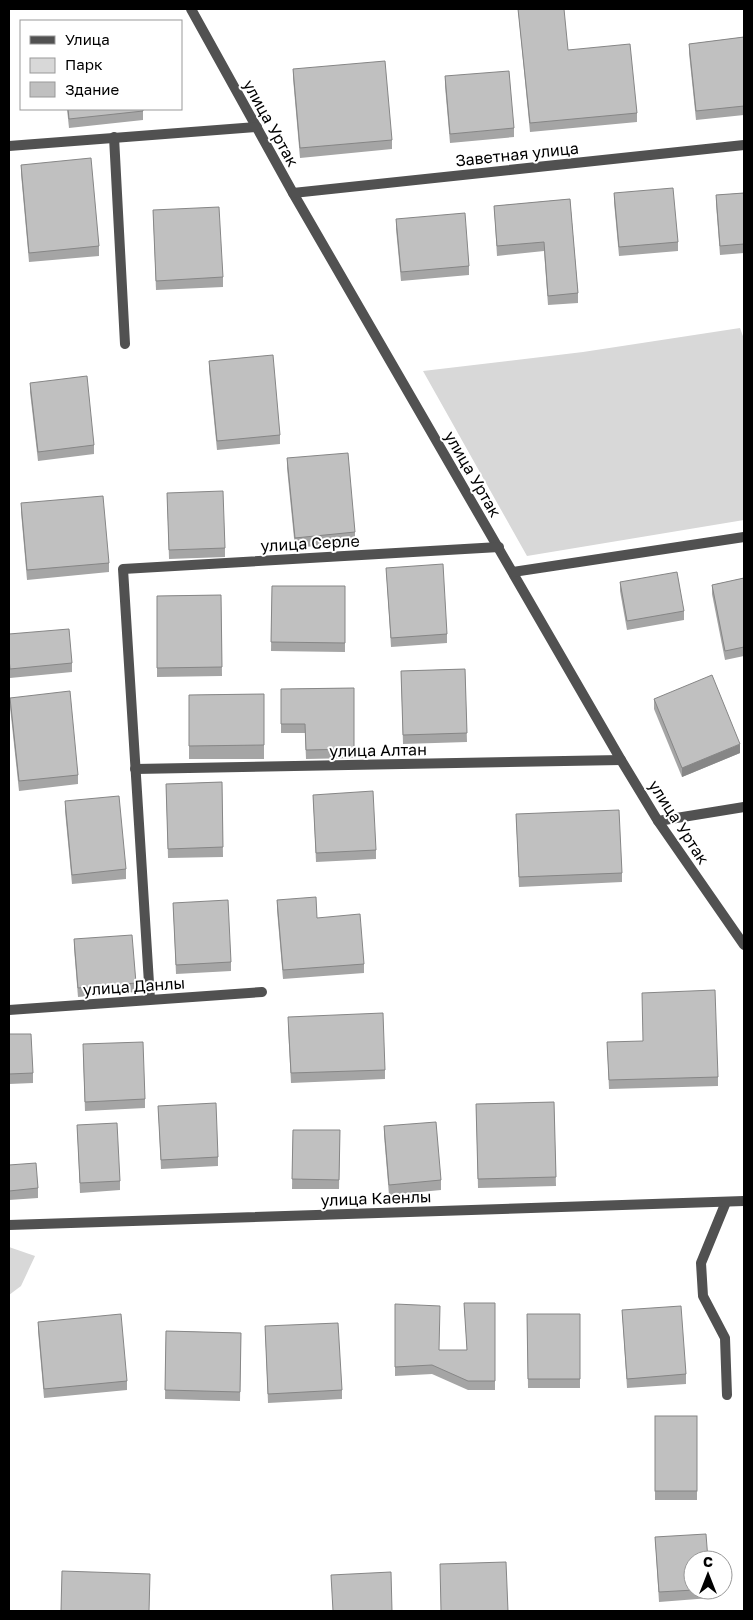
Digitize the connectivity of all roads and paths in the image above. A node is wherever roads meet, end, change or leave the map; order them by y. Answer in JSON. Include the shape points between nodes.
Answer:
{"nodes":[{"id":1,"x":191,"y":9,"type":"edge"},
{"id":2,"x":257,"y":127,"type":"junction"},
{"id":3,"x":114,"y":137,"type":"junction"},
{"id":4,"x":744,"y":144,"type":"edge"},
{"id":5,"x":9,"y":146,"type":"edge"},
{"id":6,"x":293,"y":193,"type":"junction"},
{"id":7,"x":125,"y":344,"type":"dead end"},
{"id":8,"x":744,"y":537,"type":"edge"},
{"id":9,"x":499,"y":548,"type":"junction"},
{"id":10,"x":513,"y":572,"type":"junction"},
{"id":11,"x":622,"y":760,"type":"junction"},
{"id":12,"x":135,"y":769,"type":"junction"},
{"id":13,"x":744,"y":807,"type":"edge"},
{"id":14,"x":658,"y":821,"type":"junction"},
{"id":15,"x":744,"y":945,"type":"edge"},
{"id":16,"x":262,"y":992,"type":"dead end"},
{"id":17,"x":150,"y":999,"type":"junction"},
{"id":18,"x":9,"y":1010,"type":"edge"},
{"id":19,"x":744,"y":1201,"type":"edge"},
{"id":20,"x":726,"y":1202,"type":"junction"},
{"id":21,"x":9,"y":1225,"type":"edge"},
{"id":22,"x":727,"y":1395,"type":"dead end"}],
"edges":[{"from":1,"to":2,"type":"street","name":"улица Уртак"},
{"from":2,"to":3,"type":"street"},
{"from":2,"to":6,"type":"street","name":"улица Уртак"},
{"from":3,"to":5,"type":"street"},
{"from":3,"to":7,"type":"street"},
{"from":4,"to":6,"type":"street","name":"Заветная улица"},
{"from":6,"to":9,"type":"street","name":"улица Уртак"},
{"from":8,"to":10,"type":"street"},
{"from":9,"to":10,"type":"street","name":"улица Уртак"},
{"from":9,"to":12,"type":"street","name":"улица Серле","via":[[123,569]]},
{"from":10,"to":11,"type":"street","name":"улица Уртак"},
{"from":11,"to":12,"type":"street","name":"улица Алтан"},
{"from":11,"to":14,"type":"street","name":"улица Уртак"},
{"from":12,"to":17,"type":"street"},
{"from":13,"to":14,"type":"street"},
{"from":14,"to":15,"type":"street","name":"улица Уртак"},
{"from":16,"to":17,"type":"street","name":"улица Данлы"},
{"from":17,"to":18,"type":"street","name":"улица Данлы"},
{"from":19,"to":20,"type":"street","name":"улица Каенлы"},
{"from":20,"to":21,"type":"street","name":"улица Каенлы"},
{"from":20,"to":22,"type":"street","via":[[701,1263],[703,1296],[725,1338]]}]}
